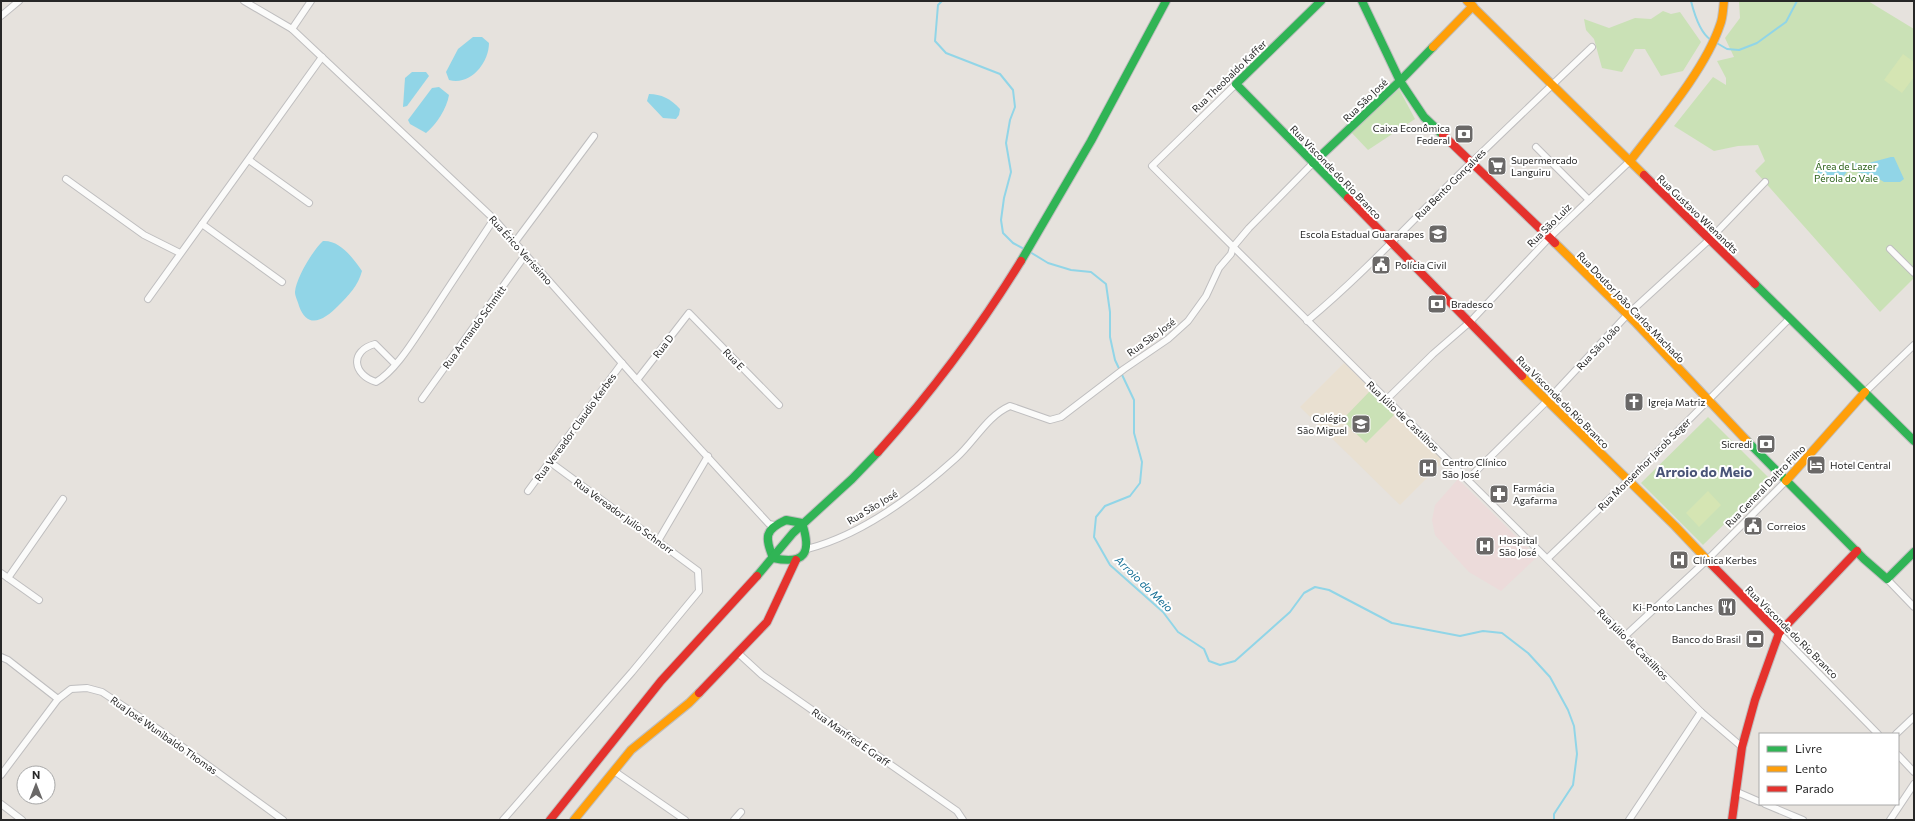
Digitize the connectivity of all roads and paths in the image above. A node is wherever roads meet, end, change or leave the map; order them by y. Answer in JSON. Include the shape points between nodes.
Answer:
{"nodes":[{"id":1,"x":19,"y":1,"type":"edge"},
{"id":2,"x":244,"y":1,"type":"edge"},
{"id":3,"x":311,"y":1,"type":"edge"},
{"id":4,"x":1166,"y":1,"type":"edge"},
{"id":5,"x":1321,"y":1,"type":"edge"},
{"id":6,"x":1362,"y":1,"type":"edge"},
{"id":7,"x":1724,"y":1,"type":"edge"},
{"id":8,"x":1472,"y":3,"type":"edge"},
{"id":9,"x":1,"y":16,"type":"edge"},
{"id":10,"x":292,"y":29,"type":"junction"},
{"id":11,"x":1592,"y":47,"type":"dead end"},
{"id":12,"x":322,"y":57,"type":"junction"},
{"id":13,"x":1400,"y":81,"type":"junction"},
{"id":14,"x":1236,"y":84,"type":"junction"},
{"id":15,"x":1552,"y":85,"type":"junction"},
{"id":16,"x":594,"y":136,"type":"dead end"},
{"id":17,"x":1536,"y":147,"type":"dead end"},
{"id":18,"x":249,"y":160,"type":"junction"},
{"id":19,"x":1630,"y":161,"type":"junction"},
{"id":20,"x":1472,"y":162,"type":"junction"},
{"id":21,"x":1313,"y":163,"type":"junction"},
{"id":22,"x":1152,"y":166,"type":"joint"},
{"id":23,"x":66,"y":179,"type":"dead end"},
{"id":24,"x":1765,"y":182,"type":"dead end"},
{"id":25,"x":1588,"y":200,"type":"junction"},
{"id":26,"x":309,"y":202,"type":"dead end"},
{"id":27,"x":494,"y":219,"type":"junction"},
{"id":28,"x":202,"y":224,"type":"junction"},
{"id":29,"x":1549,"y":238,"type":"junction"},
{"id":30,"x":1710,"y":240,"type":"junction"},
{"id":31,"x":515,"y":242,"type":"junction"},
{"id":32,"x":1392,"y":243,"type":"junction"},
{"id":33,"x":1233,"y":247,"type":"junction"},
{"id":34,"x":1890,"y":249,"type":"dead end"},
{"id":35,"x":180,"y":253,"type":"junction"},
{"id":36,"x":526,"y":254,"type":"junction"},
{"id":37,"x":1914,"y":273,"type":"edge"},
{"id":38,"x":282,"y":282,"type":"dead end"},
{"id":39,"x":148,"y":299,"type":"dead end"},
{"id":40,"x":689,"y":313,"type":"joint"},
{"id":41,"x":1627,"y":315,"type":"junction"},
{"id":42,"x":1790,"y":318,"type":"junction"},
{"id":43,"x":1307,"y":321,"type":"junction"},
{"id":44,"x":1470,"y":322,"type":"junction"},
{"id":45,"x":1914,"y":346,"type":"edge"},
{"id":46,"x":622,"y":363,"type":"junction"},
{"id":47,"x":395,"y":364,"type":"junction"},
{"id":48,"x":637,"y":380,"type":"junction"},
{"id":49,"x":1865,"y":392,"type":"junction"},
{"id":50,"x":422,"y":399,"type":"dead end"},
{"id":51,"x":1386,"y":400,"type":"junction"},
{"id":52,"x":1707,"y":400,"type":"junction"},
{"id":53,"x":1547,"y":401,"type":"junction"},
{"id":54,"x":779,"y":405,"type":"dead end"},
{"id":55,"x":1914,"y":441,"type":"edge"},
{"id":56,"x":708,"y":456,"type":"junction"},
{"id":57,"x":550,"y":462,"type":"junction"},
{"id":58,"x":1468,"y":479,"type":"junction"},
{"id":59,"x":1628,"y":481,"type":"junction"},
{"id":60,"x":1786,"y":481,"type":"junction"},
{"id":61,"x":528,"y":491,"type":"dead end"},
{"id":62,"x":63,"y":499,"type":"dead end"},
{"id":63,"x":802,"y":523,"type":"junction"},
{"id":64,"x":774,"y":525,"type":"junction"},
{"id":65,"x":658,"y":541,"type":"junction"},
{"id":66,"x":807,"y":548,"type":"junction"},
{"id":67,"x":1857,"y":551,"type":"junction"},
{"id":68,"x":1914,"y":552,"type":"edge"},
{"id":69,"x":773,"y":558,"type":"junction"},
{"id":70,"x":1548,"y":558,"type":"junction"},
{"id":71,"x":796,"y":560,"type":"junction"},
{"id":72,"x":1707,"y":560,"type":"junction"},
{"id":73,"x":1,"y":573,"type":"edge"},
{"id":74,"x":8,"y":578,"type":"junction"},
{"id":75,"x":1887,"y":579,"type":"junction"},
{"id":76,"x":38,"y":600,"type":"dead end"},
{"id":77,"x":1914,"y":607,"type":"edge"},
{"id":78,"x":1779,"y":633,"type":"junction"},
{"id":79,"x":1625,"y":636,"type":"junction"},
{"id":80,"x":738,"y":653,"type":"junction"},
{"id":81,"x":1,"y":657,"type":"edge"},
{"id":82,"x":58,"y":699,"type":"junction"},
{"id":83,"x":1701,"y":712,"type":"junction"},
{"id":84,"x":1914,"y":717,"type":"edge"},
{"id":85,"x":1877,"y":733,"type":"edge"},
{"id":86,"x":1897,"y":733,"type":"edge"},
{"id":87,"x":1742,"y":747,"type":"junction"},
{"id":88,"x":1899,"y":756,"type":"edge"},
{"id":89,"x":614,"y":771,"type":"junction"},
{"id":90,"x":1914,"y":772,"type":"edge"},
{"id":91,"x":1,"y":775,"type":"edge"},
{"id":92,"x":1914,"y":784,"type":"edge"},
{"id":93,"x":1737,"y":792,"type":"junction"},
{"id":94,"x":1759,"y":802,"type":"edge"},
{"id":95,"x":1,"y":804,"type":"edge"},
{"id":96,"x":1767,"y":805,"type":"edge"},
{"id":97,"x":741,"y":812,"type":"dead end"},
{"id":98,"x":22,"y":820,"type":"edge"},
{"id":99,"x":283,"y":820,"type":"edge"},
{"id":100,"x":503,"y":820,"type":"edge"},
{"id":101,"x":550,"y":820,"type":"edge"},
{"id":102,"x":574,"y":820,"type":"edge"},
{"id":103,"x":685,"y":820,"type":"edge"},
{"id":104,"x":734,"y":820,"type":"edge"},
{"id":105,"x":963,"y":820,"type":"edge"},
{"id":106,"x":1629,"y":820,"type":"edge"},
{"id":107,"x":1732,"y":820,"type":"edge"},
{"id":108,"x":1803,"y":820,"type":"edge"},
{"id":109,"x":1890,"y":820,"type":"edge"}],
"edges":[{"from":1,"to":9,"type":"street"},
{"from":2,"to":10,"type":"street","name":"Rua Érico Veríssimo"},
{"from":3,"to":10,"type":"street"},
{"from":4,"to":63,"type":"main road","via":[[1042,228],[949,366],[862,468]]},
{"from":5,"to":14,"type":"main road","name":"Rua Theobaldo Kaffer"},
{"from":6,"to":13,"type":"main road","name":"Rua Doutor João Carlos Machado"},
{"from":7,"to":19,"type":"main road","name":"Rua São Luiz","via":[[1721,24],[1710,50]]},
{"from":8,"to":13,"type":"main road","name":"Rua São José"},
{"from":8,"to":15,"type":"main road","name":"Rua Gustavo Wienandts"},
{"from":10,"to":12,"type":"street","name":"Rua Érico Veríssimo"},
{"from":11,"to":15,"type":"street","name":"Rua Bento Gonçalves"},
{"from":12,"to":18,"type":"street"},
{"from":12,"to":27,"type":"street","name":"Rua Érico Veríssimo"},
{"from":13,"to":20,"type":"main road","name":"Rua Doutor João Carlos Machado","via":[[1424,116]]},
{"from":13,"to":21,"type":"main road","name":"Rua São José"},
{"from":14,"to":21,"type":"main road","name":"Rua Visconde do Rio Branco"},
{"from":14,"to":22,"type":"street","name":"Rua Theobaldo Kaffer"},
{"from":15,"to":19,"type":"main road","name":"Rua Gustavo Wienandts"},
{"from":15,"to":20,"type":"street","name":"Rua Bento Gonçalves"},
{"from":16,"to":31,"type":"street"},
{"from":17,"to":25,"type":"street"},
{"from":18,"to":26,"type":"street"},
{"from":18,"to":28,"type":"street"},
{"from":19,"to":25,"type":"street","name":"Rua São Luiz"},
{"from":19,"to":30,"type":"main road","name":"Rua Gustavo Wienandts"},
{"from":20,"to":29,"type":"main road","name":"Rua Doutor João Carlos Machado"},
{"from":20,"to":32,"type":"street","name":"Rua Bento Gonçalves"},
{"from":21,"to":32,"type":"main road","name":"Rua Visconde do Rio Branco"},
{"from":21,"to":33,"type":"street","name":"Rua São José"},
{"from":22,"to":33,"type":"street","name":"Rua Júlio de Castilhos"},
{"from":23,"to":35,"type":"street","via":[[144,236]]},
{"from":24,"to":30,"type":"street","name":"Rua São João"},
{"from":25,"to":29,"type":"street","name":"Rua São Luiz"},
{"from":27,"to":31,"type":"street","name":"Rua Érico Veríssimo"},
{"from":27,"to":47,"type":"street","via":[[410,346]]},
{"from":28,"to":35,"type":"street"},
{"from":28,"to":38,"type":"street"},
{"from":29,"to":41,"type":"main road","name":"Rua Doutor João Carlos Machado"},
{"from":29,"to":44,"type":"street","name":"Rua São Luiz"},
{"from":30,"to":41,"type":"street","name":"Rua São João"},
{"from":30,"to":42,"type":"main road","name":"Rua Gustavo Wienandts"},
{"from":31,"to":36,"type":"street","name":"Rua Érico Veríssimo"},
{"from":32,"to":43,"type":"street","name":"Rua Bento Gonçalves"},
{"from":32,"to":44,"type":"main road","name":"Rua Visconde do Rio Branco"},
{"from":33,"to":43,"type":"street","name":"Rua Júlio de Castilhos"},
{"from":33,"to":66,"type":"street","name":"Rua São José","via":[[1231,254],[1219,268],[1206,296],[1188,322],[1061,417],[1050,420],[1010,406],[999,411],[957,457],[910,496],[848,534],[827,544]]},
{"from":34,"to":37,"type":"street"},
{"from":35,"to":39,"type":"street"},
{"from":36,"to":46,"type":"street","name":"Rua Érico Veríssimo"},
{"from":36,"to":50,"type":"street","name":"Rua Armando Schmitt"},
{"from":40,"to":48,"type":"street","name":"Rua D"},
{"from":40,"to":54,"type":"street","name":"Rua E"},
{"from":41,"to":52,"type":"main road","name":"Rua Doutor João Carlos Machado"},
{"from":41,"to":53,"type":"street","name":"Rua São João"},
{"from":42,"to":49,"type":"main road","name":"Rua Gustavo Wienandts"},
{"from":42,"to":52,"type":"street","name":"Rua Monsenhor Jacob Seger"},
{"from":43,"to":51,"type":"street","name":"Rua Júlio de Castilhos"},
{"from":44,"to":51,"type":"street","name":"Rua São Luiz"},
{"from":44,"to":53,"type":"main road","name":"Rua Visconde do Rio Branco"},
{"from":45,"to":49,"type":"street","name":"Rua General Daltro Filho"},
{"from":46,"to":48,"type":"street","name":"Rua Érico Veríssimo"},
{"from":46,"to":57,"type":"street","name":"Rua Vereador Claudio Kerbes"},
{"from":47,"to":47,"type":"street","via":[[385,377],[376,382],[362,374],[357,364],[357,356],[366,346],[375,344]]},
{"from":48,"to":56,"type":"street","name":"Rua Érico Veríssimo"},
{"from":49,"to":55,"type":"main road","name":"Rua Gustavo Wienandts"},
{"from":49,"to":60,"type":"main road","name":"Rua General Daltro Filho"},
{"from":51,"to":58,"type":"street","name":"Rua Júlio de Castilhos"},
{"from":52,"to":59,"type":"street","name":"Rua Monsenhor Jacob Seger"},
{"from":52,"to":60,"type":"main road","name":"Rua Doutor João Carlos Machado"},
{"from":53,"to":58,"type":"street","name":"Rua São João"},
{"from":53,"to":59,"type":"main road","name":"Rua Visconde do Rio Branco"},
{"from":56,"to":64,"type":"street","name":"Rua Érico Veríssimo","via":[[769,524]]},
{"from":56,"to":65,"type":"street"},
{"from":57,"to":61,"type":"street","name":"Rua Vereador Claudio Kerbes"},
{"from":57,"to":65,"type":"street","name":"Rua Vereador Julio Schnorr"},
{"from":58,"to":70,"type":"street","name":"Rua Júlio de Castilhos"},
{"from":59,"to":70,"type":"street","name":"Rua Monsenhor Jacob Seger"},
{"from":59,"to":72,"type":"main road","name":"Rua Visconde do Rio Branco"},
{"from":60,"to":67,"type":"main road","name":"Rua Doutor João Carlos Machado"},
{"from":60,"to":72,"type":"street","name":"Rua General Daltro Filho"},
{"from":62,"to":74,"type":"street"},
{"from":63,"to":64,"type":"main road","via":[[786,520]]},
{"from":63,"to":66,"type":"main road","via":[[808,541]]},
{"from":63,"to":69,"type":"main road","via":[[786,539]]},
{"from":64,"to":69,"type":"main road","via":[[768,534],[768,544]]},
{"from":65,"to":100,"type":"street","name":"Rua Vereador Julio Schnorr","via":[[698,572],[698,591],[632,672]]},
{"from":66,"to":71,"type":"main road","via":[[803,556]]},
{"from":67,"to":75,"type":"main road","name":"Rua Doutor João Carlos Machado"},
{"from":67,"to":78,"type":"main road"},
{"from":68,"to":75,"type":"main road"},
{"from":69,"to":71,"type":"main road","via":[[789,562]]},
{"from":69,"to":101,"type":"main road","via":[[660,681]]},
{"from":70,"to":79,"type":"street","name":"Rua Júlio de Castilhos"},
{"from":71,"to":80,"type":"main road","via":[[767,622]]},
{"from":72,"to":78,"type":"main road","name":"Rua Visconde do Rio Branco"},
{"from":72,"to":79,"type":"street","name":"Rua General Daltro Filho"},
{"from":73,"to":74,"type":"street"},
{"from":74,"to":76,"type":"street"},
{"from":75,"to":77,"type":"street","name":"Rua Doutor João Carlos Machado"},
{"from":78,"to":85,"type":"street","name":"Rua Visconde do Rio Branco"},
{"from":78,"to":87,"type":"main road","via":[[1755,700]]},
{"from":79,"to":83,"type":"street","name":"Rua Júlio de Castilhos"},
{"from":80,"to":89,"type":"main road","via":[[689,703],[632,750]]},
{"from":80,"to":105,"type":"street","name":"Rua Manfred E Graff","via":[[762,675],[957,811]]},
{"from":81,"to":82,"type":"street"},
{"from":82,"to":91,"type":"street","name":"Rua José Wunibaldo Thomas"},
{"from":82,"to":99,"type":"street","name":"Rua José Wunibaldo Thomas","via":[[71,690],[87,688],[102,692],[158,729]]},
{"from":83,"to":87,"type":"street","name":"Rua Júlio de Castilhos"},
{"from":83,"to":106,"type":"street"},
{"from":84,"to":86,"type":"street"},
{"from":87,"to":93,"type":"main road"},
{"from":88,"to":90,"type":"street"},
{"from":89,"to":102,"type":"main road"},
{"from":89,"to":103,"type":"street"},
{"from":92,"to":109,"type":"street"},
{"from":93,"to":94,"type":"street"},
{"from":93,"to":107,"type":"main road"},
{"from":95,"to":98,"type":"street"},
{"from":96,"to":108,"type":"street"},
{"from":97,"to":104,"type":"street"}]}
